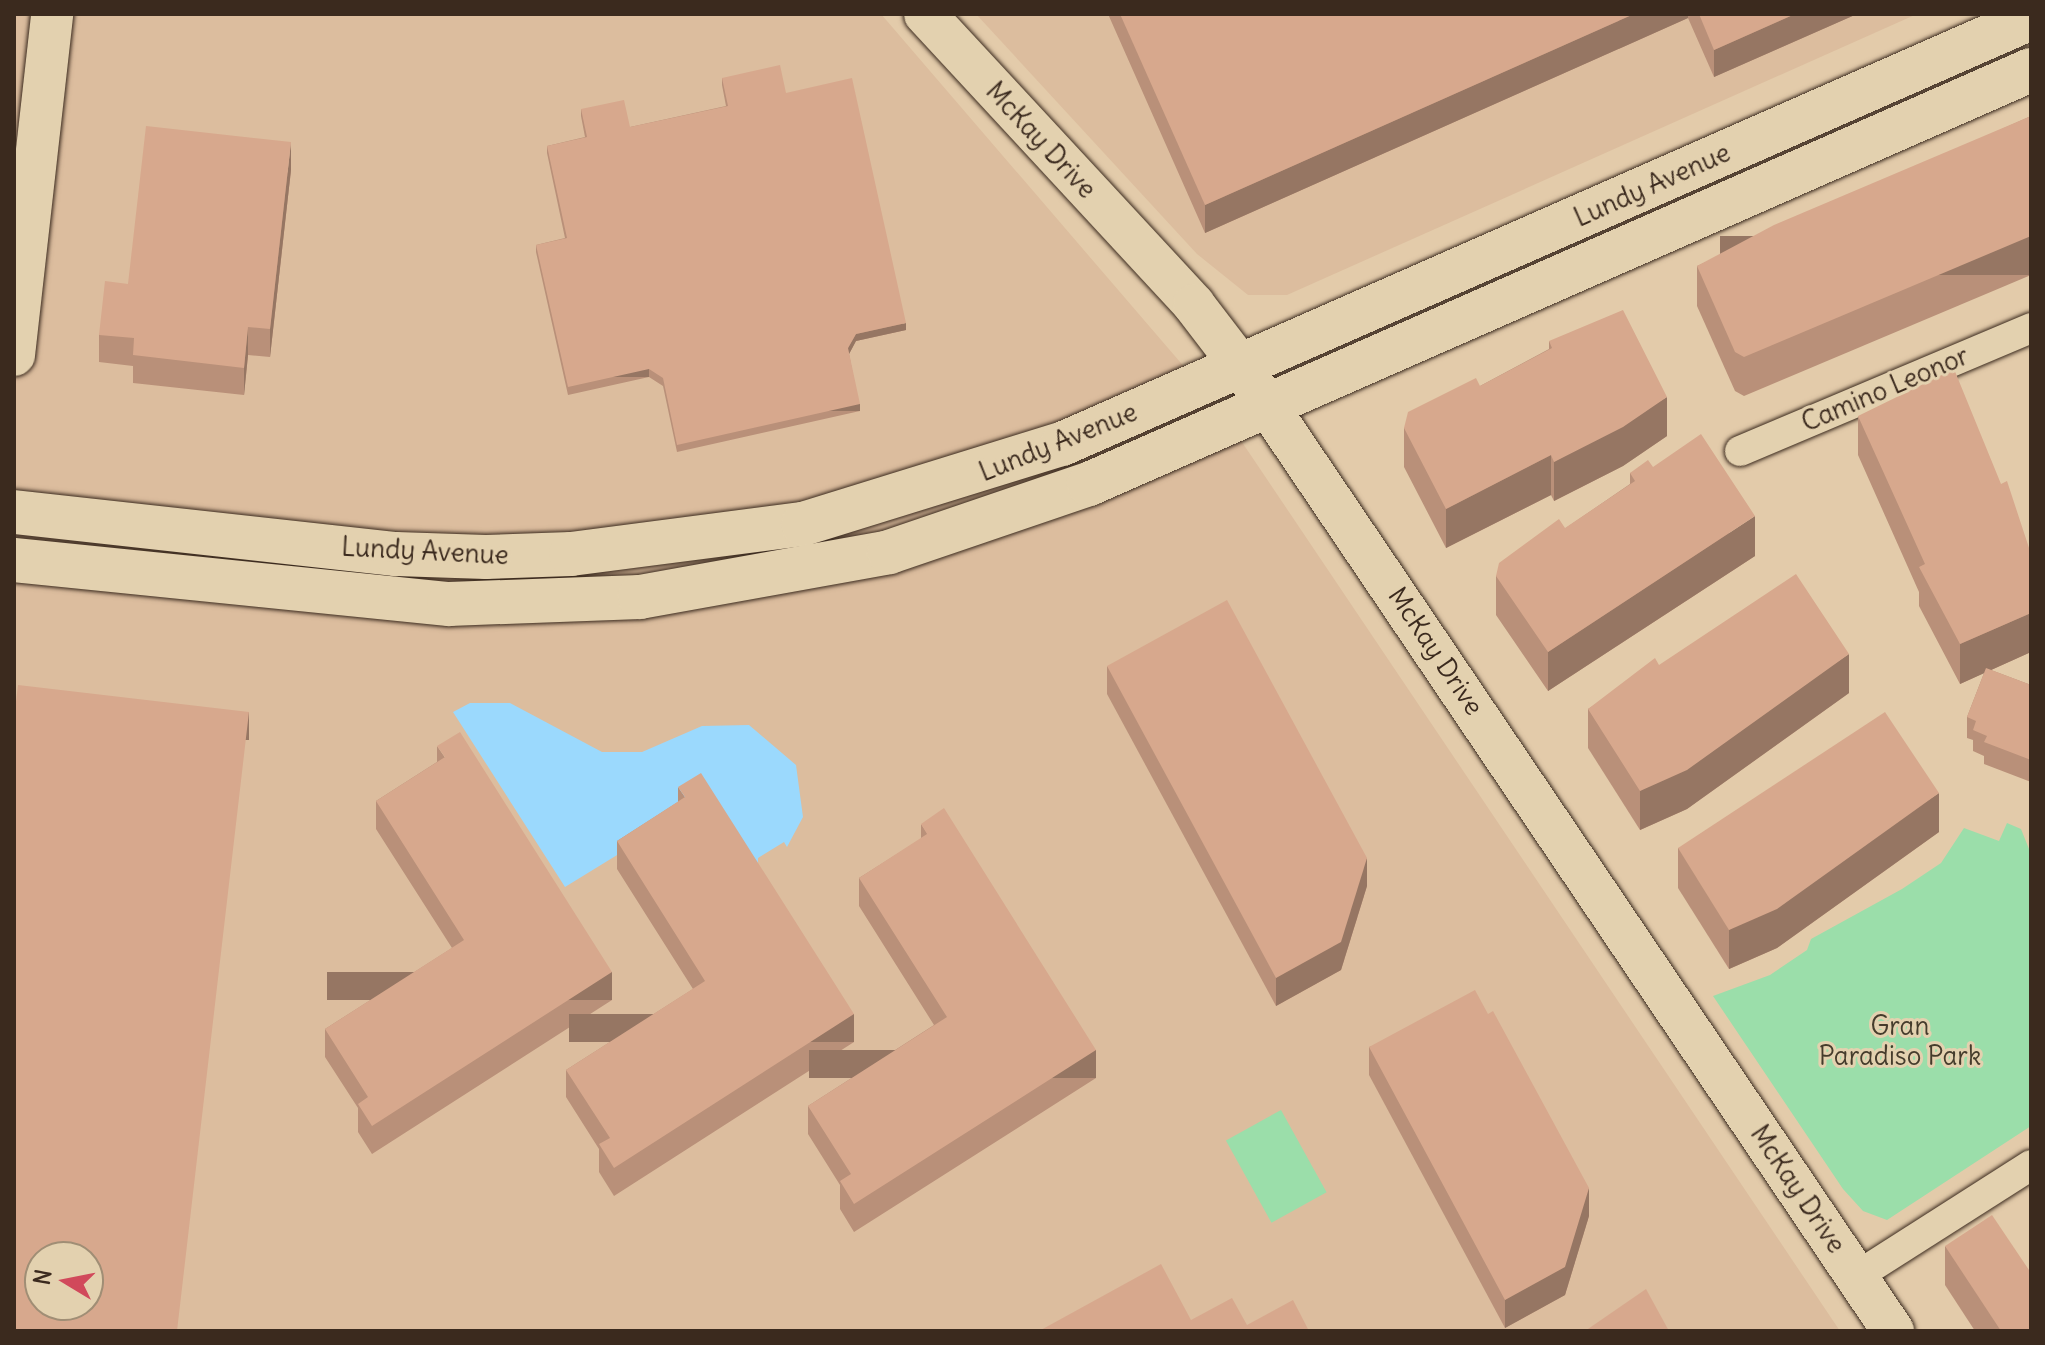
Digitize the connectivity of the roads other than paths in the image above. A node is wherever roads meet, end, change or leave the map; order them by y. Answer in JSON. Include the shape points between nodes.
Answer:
{"nodes":[{"id":1,"x":52,"y":14,"type":"edge"},
{"id":2,"x":925,"y":14,"type":"edge"},
{"id":3,"x":2031,"y":18,"type":"edge"},
{"id":4,"x":2031,"y":47,"type":"edge"},
{"id":5,"x":2031,"y":70,"type":"edge"},
{"id":6,"x":1844,"y":153,"type":"junction"},
{"id":7,"x":2031,"y":328,"type":"edge"},
{"id":8,"x":14,"y":355,"type":"edge"},
{"id":9,"x":1240,"y":365,"type":"junction"},
{"id":10,"x":1268,"y":406,"type":"junction"},
{"id":11,"x":1740,"y":451,"type":"dead end"},
{"id":12,"x":14,"y":512,"type":"edge"},
{"id":13,"x":14,"y":560,"type":"edge"},
{"id":14,"x":2031,"y":1165,"type":"edge"},
{"id":15,"x":1857,"y":1276,"type":"junction"},
{"id":16,"x":1893,"y":1331,"type":"edge"}],
"edges":[{"from":1,"to":8,"type":"street"},
{"from":2,"to":9,"type":"street","name":"McKay Drive","via":[[1194,305]]},
{"from":3,"to":9,"type":"main road","name":"Lundy Avenue"},
{"from":4,"to":6,"type":"main road","via":[[1896,105],[1866,123]]},
{"from":5,"to":6,"type":"main road","name":"Lundy Avenue"},
{"from":6,"to":10,"type":"main road","name":"Lundy Avenue"},
{"from":7,"to":11,"type":"street","name":"Camino Leonor"},
{"from":9,"to":10,"type":"street","name":"McKay Drive"},
{"from":9,"to":12,"type":"main road","name":"Lundy Avenue","via":[[1062,444],[911,496],[803,524],[571,554],[396,554]]},
{"from":10,"to":13,"type":"main road","name":"Lundy Avenue","via":[[984,523],[839,563],[640,597],[449,604]]},
{"from":10,"to":15,"type":"street","name":"McKay Drive"},
{"from":14,"to":15,"type":"street"},
{"from":15,"to":16,"type":"street","name":"McKay Drive"}]}
